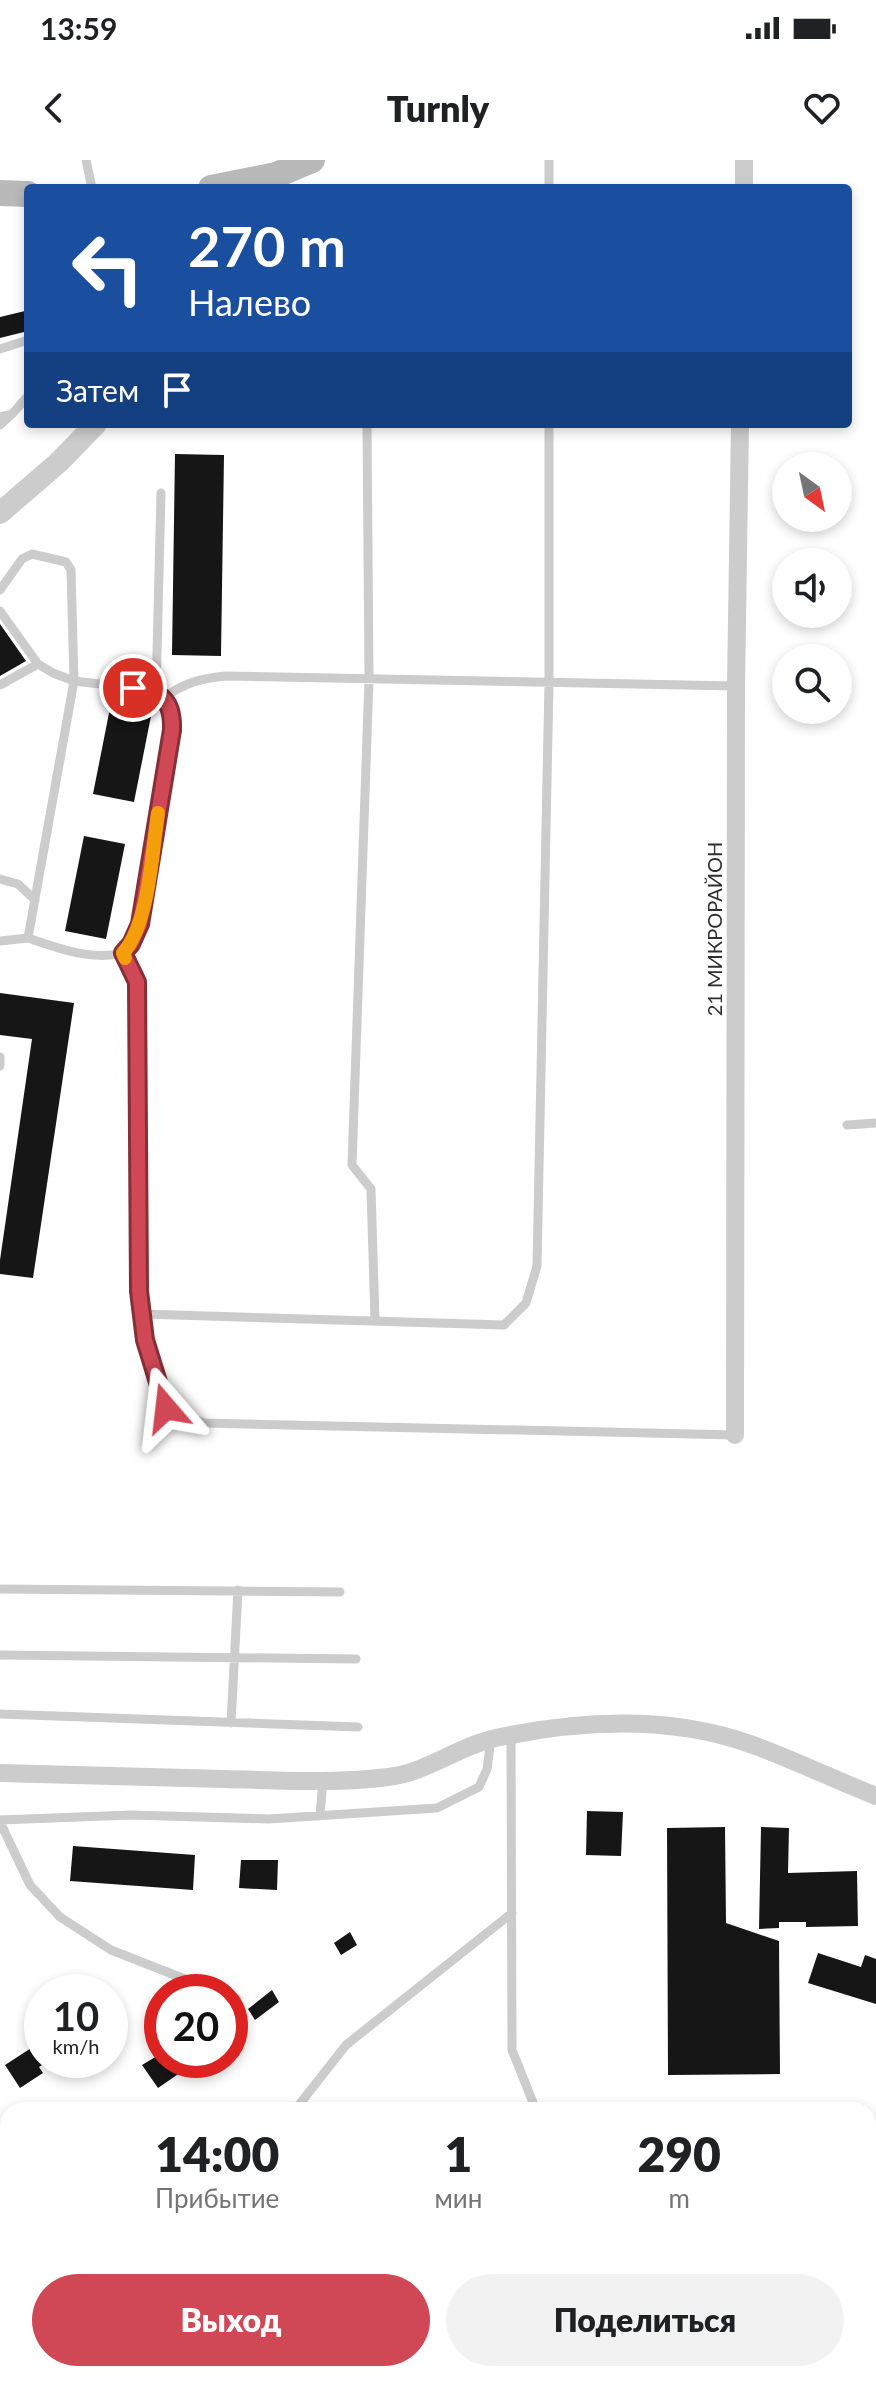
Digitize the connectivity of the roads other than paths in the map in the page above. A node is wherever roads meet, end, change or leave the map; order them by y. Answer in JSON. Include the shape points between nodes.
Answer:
{"nodes":[{"id":1,"x":86,"y":160,"type":"edge"},
{"id":2,"x":312,"y":160,"type":"edge"},
{"id":3,"x":549,"y":160,"type":"edge"},
{"id":4,"x":744,"y":160,"type":"edge"},
{"id":5,"x":267,"y":182,"type":"edge"},
{"id":6,"x":91,"y":184,"type":"edge"},
{"id":7,"x":549,"y":184,"type":"edge"},
{"id":8,"x":744,"y":184,"type":"edge"},
{"id":9,"x":0,"y":193,"type":"edge"},
{"id":10,"x":24,"y":194,"type":"edge"},
{"id":11,"x":24,"y":341,"type":"edge"},
{"id":12,"x":0,"y":349,"type":"edge"},
{"id":13,"x":24,"y":400,"type":"edge"},
{"id":14,"x":12,"y":414,"type":"junction"},
{"id":15,"x":0,"y":417,"type":"edge"},
{"id":16,"x":0,"y":425,"type":"edge"},
{"id":17,"x":92,"y":428,"type":"edge"},
{"id":18,"x":367,"y":428,"type":"edge"},
{"id":19,"x":549,"y":428,"type":"edge"},
{"id":20,"x":740,"y":428,"type":"edge"},
{"id":21,"x":161,"y":493,"type":"dead end"},
{"id":22,"x":0,"y":513,"type":"edge"},
{"id":23,"x":0,"y":590,"type":"edge"},
{"id":24,"x":0,"y":611,"type":"edge"},
{"id":25,"x":38,"y":664,"type":"junction"},
{"id":26,"x":369,"y":679,"type":"junction"},
{"id":27,"x":74,"y":681,"type":"junction"},
{"id":28,"x":549,"y":683,"type":"junction"},
{"id":29,"x":0,"y":685,"type":"edge"},
{"id":30,"x":736,"y":686,"type":"junction"},
{"id":31,"x":160,"y":696,"type":"junction"},
{"id":32,"x":0,"y":879,"type":"edge"},
{"id":33,"x":35,"y":900,"type":"junction"},
{"id":34,"x":28,"y":938,"type":"junction"},
{"id":35,"x":0,"y":941,"type":"edge"},
{"id":36,"x":123,"y":953,"type":"junction"},
{"id":37,"x":0,"y":1057,"type":"edge"},
{"id":38,"x":0,"y":1066,"type":"edge"},
{"id":39,"x":876,"y":1123,"type":"edge"},
{"id":40,"x":847,"y":1125,"type":"dead end"},
{"id":41,"x":142,"y":1314,"type":"junction"},
{"id":42,"x":375,"y":1321,"type":"junction"},
{"id":43,"x":735,"y":1435,"type":"joint"},
{"id":44,"x":0,"y":1589,"type":"edge"},
{"id":45,"x":238,"y":1590,"type":"junction"},
{"id":46,"x":340,"y":1592,"type":"dead end"},
{"id":47,"x":0,"y":1655,"type":"edge"},
{"id":48,"x":236,"y":1658,"type":"junction"},
{"id":49,"x":356,"y":1659,"type":"dead end"},
{"id":50,"x":0,"y":1714,"type":"edge"},
{"id":51,"x":231,"y":1723,"type":"junction"},
{"id":52,"x":358,"y":1727,"type":"dead end"},
{"id":53,"x":511,"y":1735,"type":"junction"},
{"id":54,"x":491,"y":1739,"type":"junction"},
{"id":55,"x":0,"y":1773,"type":"edge"},
{"id":56,"x":323,"y":1779,"type":"junction"},
{"id":57,"x":876,"y":1796,"type":"edge"},
{"id":58,"x":320,"y":1816,"type":"junction"},
{"id":59,"x":0,"y":1821,"type":"edge"},
{"id":60,"x":512,"y":1913,"type":"junction"},
{"id":61,"x":172,"y":1974,"type":"edge"},
{"id":62,"x":301,"y":2102,"type":"edge"},
{"id":63,"x":533,"y":2102,"type":"edge"}],
"edges":[{"from":1,"to":6,"type":"lane"},
{"from":2,"to":5,"type":"main road"},
{"from":3,"to":7,"type":"lane"},
{"from":4,"to":8,"type":"street"},
{"from":9,"to":10,"type":"main road"},
{"from":11,"to":12,"type":"lane"},
{"from":13,"to":14,"type":"lane"},
{"from":14,"to":15,"type":"lane"},
{"from":14,"to":16,"type":"lane"},
{"from":17,"to":22,"type":"street"},
{"from":18,"to":26,"type":"lane"},
{"from":19,"to":28,"type":"lane"},
{"from":20,"to":30,"type":"street","name":"21 МИКРОРАЙОН"},
{"from":21,"to":31,"type":"lane"},
{"from":23,"to":27,"type":"lane","via":[[22,559],[32,554],[66,562],[71,570]]},
{"from":24,"to":25,"type":"lane"},
{"from":25,"to":27,"type":"lane"},
{"from":25,"to":29,"type":"lane"},
{"from":26,"to":28,"type":"lane"},
{"from":26,"to":31,"type":"lane","via":[[226,676],[203,678]]},
{"from":26,"to":42,"type":"lane","via":[[352,1165],[371,1189]]},
{"from":27,"to":31,"type":"lane","via":[[151,690]]},
{"from":27,"to":33,"type":"lane"},
{"from":28,"to":30,"type":"lane"},
{"from":28,"to":42,"type":"lane","via":[[537,1266],[526,1303],[504,1325]]},
{"from":30,"to":43,"type":"street","name":"21 МИКРОРАЙОН"},
{"from":31,"to":36,"type":"lane","via":[[173,712],[172,730],[140,924]]},
{"from":32,"to":33,"type":"lane","via":[[18,884]]},
{"from":33,"to":34,"type":"lane"},
{"from":34,"to":35,"type":"lane"},
{"from":34,"to":36,"type":"lane","via":[[72,952]]},
{"from":36,"to":41,"type":"lane","via":[[137,982]]},
{"from":37,"to":38,"type":"lane"},
{"from":39,"to":40,"type":"lane"},
{"from":41,"to":42,"type":"lane"},
{"from":41,"to":43,"type":"lane","via":[[166,1408],[204,1423]]},
{"from":44,"to":45,"type":"lane"},
{"from":45,"to":46,"type":"lane"},
{"from":45,"to":48,"type":"lane"},
{"from":47,"to":48,"type":"lane"},
{"from":48,"to":49,"type":"lane"},
{"from":48,"to":51,"type":"lane"},
{"from":50,"to":51,"type":"lane"},
{"from":51,"to":52,"type":"lane"},
{"from":53,"to":54,"type":"street"},
{"from":53,"to":57,"type":"street","via":[[629,1722],[677,1726],[751,1745]]},
{"from":53,"to":60,"type":"lane"},
{"from":54,"to":56,"type":"street","via":[[390,1777]]},
{"from":54,"to":58,"type":"lane","via":[[479,1787],[437,1808]]},
{"from":55,"to":56,"type":"street"},
{"from":56,"to":58,"type":"lane"},
{"from":58,"to":59,"type":"lane"},
{"from":59,"to":61,"type":"lane","via":[[30,1885],[60,1917],[111,1950]]},
{"from":60,"to":62,"type":"lane","via":[[346,2045]]},
{"from":60,"to":63,"type":"lane","via":[[512,2050]]}]}
